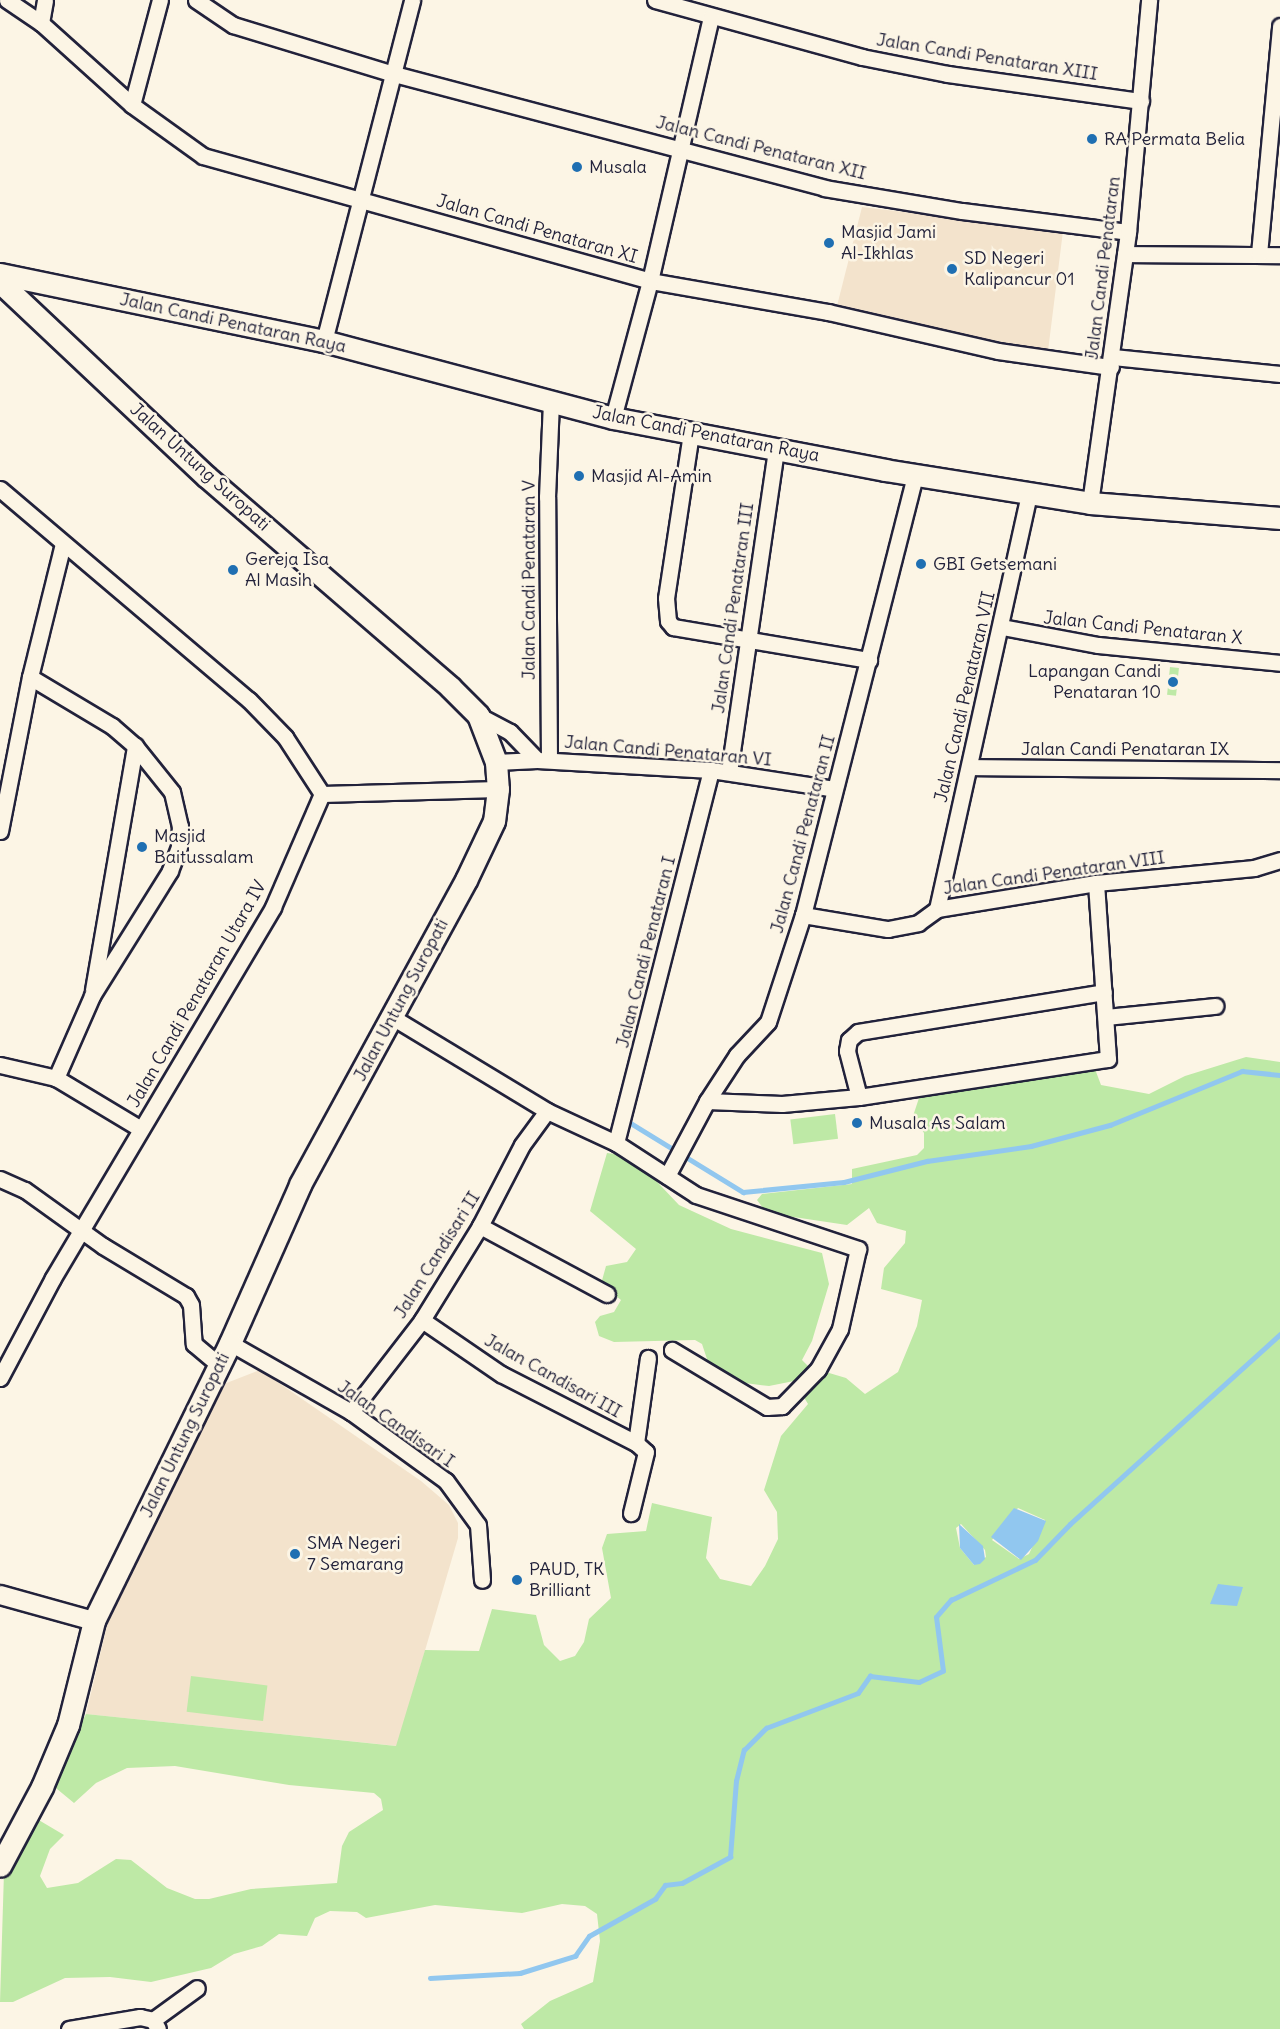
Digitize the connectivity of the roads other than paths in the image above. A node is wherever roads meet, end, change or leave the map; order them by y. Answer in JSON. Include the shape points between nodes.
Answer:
{"nodes":[{"id":1,"x":7,"y":0,"type":"edge"},
{"id":2,"x":45,"y":0,"type":"edge"},
{"id":3,"x":160,"y":0,"type":"edge"},
{"id":4,"x":195,"y":0,"type":"edge"},
{"id":5,"x":411,"y":0,"type":"edge"},
{"id":6,"x":654,"y":0,"type":"edge"},
{"id":7,"x":1149,"y":0,"type":"edge"},
{"id":8,"x":705,"y":9,"type":"edge"},
{"id":9,"x":41,"y":23,"type":"junction"},
{"id":10,"x":1280,"y":26,"type":"edge"},
{"id":11,"x":390,"y":73,"type":"junction"},
{"id":12,"x":1141,"y":101,"type":"junction"},
{"id":13,"x":132,"y":105,"type":"junction"},
{"id":14,"x":681,"y":148,"type":"junction"},
{"id":15,"x":362,"y":200,"type":"junction"},
{"id":16,"x":1128,"y":232,"type":"junction"},
{"id":17,"x":1125,"y":254,"type":"junction"},
{"id":18,"x":1259,"y":254,"type":"junction"},
{"id":19,"x":1280,"y":255,"type":"edge"},
{"id":20,"x":0,"y":274,"type":"edge"},
{"id":21,"x":650,"y":281,"type":"junction"},
{"id":22,"x":0,"y":282,"type":"edge"},
{"id":23,"x":324,"y":341,"type":"junction"},
{"id":24,"x":1112,"y":362,"type":"junction"},
{"id":25,"x":1280,"y":374,"type":"edge"},
{"id":26,"x":551,"y":400,"type":"junction"},
{"id":27,"x":613,"y":418,"type":"junction"},
{"id":28,"x":691,"y":433,"type":"junction"},
{"id":29,"x":776,"y":449,"type":"junction"},
{"id":30,"x":915,"y":475,"type":"junction"},
{"id":31,"x":0,"y":489,"type":"edge"},
{"id":32,"x":1029,"y":494,"type":"junction"},
{"id":33,"x":1090,"y":503,"type":"junction"},
{"id":34,"x":1280,"y":518,"type":"edge"},
{"id":35,"x":63,"y":544,"type":"junction"},
{"id":36,"x":1002,"y":627,"type":"junction"},
{"id":37,"x":748,"y":639,"type":"junction"},
{"id":38,"x":869,"y":660,"type":"junction"},
{"id":39,"x":1280,"y":663,"type":"edge"},
{"id":40,"x":30,"y":677,"type":"junction"},
{"id":41,"x":478,"y":715,"type":"junction"},
{"id":42,"x":135,"y":746,"type":"junction"},
{"id":43,"x":543,"y":760,"type":"junction"},
{"id":44,"x":496,"y":762,"type":"junction"},
{"id":45,"x":970,"y":767,"type":"junction"},
{"id":46,"x":711,"y":770,"type":"junction"},
{"id":47,"x":1280,"y":770,"type":"edge"},
{"id":48,"x":729,"y":772,"type":"junction"},
{"id":49,"x":498,"y":789,"type":"junction"},
{"id":50,"x":835,"y":789,"type":"junction"},
{"id":51,"x":322,"y":794,"type":"junction"},
{"id":52,"x":0,"y":831,"type":"edge"},
{"id":53,"x":1280,"y":860,"type":"edge"},
{"id":54,"x":1096,"y":883,"type":"junction"},
{"id":55,"x":937,"y":909,"type":"junction"},
{"id":56,"x":803,"y":915,"type":"junction"},
{"id":57,"x":1104,"y":992,"type":"junction"},
{"id":58,"x":92,"y":996,"type":"junction"},
{"id":59,"x":1215,"y":1006,"type":"dead end"},
{"id":60,"x":393,"y":1017,"type":"junction"},
{"id":61,"x":1106,"y":1017,"type":"junction"},
{"id":62,"x":0,"y":1065,"type":"edge"},
{"id":63,"x":56,"y":1078,"type":"junction"},
{"id":64,"x":859,"y":1097,"type":"junction"},
{"id":65,"x":707,"y":1101,"type":"junction"},
{"id":66,"x":547,"y":1111,"type":"junction"},
{"id":67,"x":141,"y":1129,"type":"junction"},
{"id":68,"x":616,"y":1143,"type":"junction"},
{"id":69,"x":671,"y":1169,"type":"junction"},
{"id":70,"x":0,"y":1179,"type":"edge"},
{"id":71,"x":480,"y":1226,"type":"junction"},
{"id":72,"x":82,"y":1231,"type":"junction"},
{"id":73,"x":607,"y":1294,"type":"dead end"},
{"id":74,"x":423,"y":1320,"type":"junction"},
{"id":75,"x":230,"y":1343,"type":"junction"},
{"id":76,"x":672,"y":1350,"type":"dead end"},
{"id":77,"x":648,"y":1358,"type":"dead end"},
{"id":78,"x":219,"y":1365,"type":"junction"},
{"id":79,"x":0,"y":1378,"type":"edge"},
{"id":80,"x":351,"y":1412,"type":"junction"},
{"id":81,"x":636,"y":1443,"type":"junction"},
{"id":82,"x":631,"y":1513,"type":"dead end"},
{"id":83,"x":482,"y":1580,"type":"dead end"},
{"id":84,"x":0,"y":1595,"type":"edge"},
{"id":85,"x":94,"y":1621,"type":"junction"},
{"id":86,"x":0,"y":1866,"type":"edge"},
{"id":87,"x":197,"y":1988,"type":"dead end"},
{"id":88,"x":155,"y":2025,"type":"edge"},
{"id":89,"x":69,"y":2029,"type":"edge"}],
"edges":[{"from":1,"to":9,"type":"street","name":"Jalan Candi Penataran XI"},
{"from":2,"to":9,"type":"street"},
{"from":3,"to":13,"type":"street"},
{"from":4,"to":11,"type":"street","name":"Jalan Candi Penataran XII","via":[[232,25]]},
{"from":5,"to":11,"type":"street"},
{"from":6,"to":8,"type":"street","name":"Jalan Candi Penataran XIII"},
{"from":7,"to":12,"type":"street","name":"Jalan Candi Penataran"},
{"from":8,"to":12,"type":"street","name":"Jalan Candi Penataran XIII","via":[[862,57],[937,72]]},
{"from":8,"to":14,"type":"street"},
{"from":9,"to":13,"type":"street","name":"Jalan Candi Penataran XI"},
{"from":10,"to":18,"type":"street"},
{"from":11,"to":14,"type":"street","name":"Jalan Candi Penataran XII"},
{"from":11,"to":15,"type":"street"},
{"from":12,"to":16,"type":"street","name":"Jalan Candi Penataran"},
{"from":13,"to":15,"type":"street","name":"Jalan Candi Penataran XI","via":[[202,156]]},
{"from":14,"to":16,"type":"street","name":"Jalan Candi Penataran XII","via":[[824,188],[962,212]]},
{"from":14,"to":21,"type":"street"},
{"from":15,"to":21,"type":"street","name":"Jalan Candi Penataran XI"},
{"from":15,"to":23,"type":"street"},
{"from":16,"to":17,"type":"street","name":"Jalan Candi Penataran"},
{"from":17,"to":18,"type":"street"},
{"from":17,"to":24,"type":"street","name":"Jalan Candi Penataran"},
{"from":18,"to":19,"type":"street"},
{"from":20,"to":23,"type":"main road","name":"Jalan Candi Penataran Raya"},
{"from":21,"to":24,"type":"street","name":"Jalan Candi Penataran XI","via":[[828,312],[998,351]]},
{"from":21,"to":27,"type":"street"},
{"from":22,"to":41,"type":"main road","name":"Jalan Untung Suropati","via":[[207,477]]},
{"from":23,"to":26,"type":"main road","name":"Jalan Candi Penataran Raya"},
{"from":24,"to":25,"type":"street","name":"Jalan Candi Penataran XI"},
{"from":24,"to":33,"type":"street","name":"Jalan Candi Penataran"},
{"from":26,"to":27,"type":"main road","name":"Jalan Candi Penataran Raya"},
{"from":26,"to":43,"type":"street","name":"Jalan Candi Penataran V"},
{"from":27,"to":28,"type":"main road","name":"Jalan Candi Penataran Raya"},
{"from":28,"to":29,"type":"main road","name":"Jalan Candi Penataran Raya"},
{"from":28,"to":37,"type":"street","via":[[666,598],[668,621],[673,627]]},
{"from":29,"to":30,"type":"main road","name":"Jalan Candi Penataran Raya"},
{"from":29,"to":37,"type":"street","name":"Jalan Candi Penataran III"},
{"from":30,"to":32,"type":"main road","name":"Jalan Candi Penataran Raya"},
{"from":30,"to":38,"type":"street","name":"Jalan Candi Penataran II"},
{"from":31,"to":35,"type":"street"},
{"from":32,"to":33,"type":"main road","name":"Jalan Candi Penataran Raya"},
{"from":32,"to":36,"type":"street","name":"Jalan Candi Penataran VII"},
{"from":33,"to":34,"type":"main road","name":"Jalan Candi Penataran Raya"},
{"from":35,"to":40,"type":"street"},
{"from":35,"to":51,"type":"street","via":[[249,700],[285,737]]},
{"from":36,"to":39,"type":"street","name":"Jalan Candi Penataran X","via":[[1098,645]]},
{"from":36,"to":45,"type":"street","name":"Jalan Candi Penataran VII"},
{"from":37,"to":38,"type":"street"},
{"from":37,"to":48,"type":"street","name":"Jalan Candi Penataran III"},
{"from":38,"to":50,"type":"street","name":"Jalan Candi Penataran II"},
{"from":40,"to":42,"type":"street","via":[[112,726]]},
{"from":40,"to":52,"type":"street"},
{"from":41,"to":43,"type":"street","via":[[510,732]]},
{"from":41,"to":44,"type":"main road","name":"Jalan Untung Suropati"},
{"from":42,"to":58,"type":"street"},
{"from":42,"to":58,"type":"street","via":[[172,792],[180,820],[180,847],[170,871]]},
{"from":43,"to":44,"type":"street","name":"Jalan Candi Penataran VI"},
{"from":43,"to":46,"type":"street","name":"Jalan Candi Penataran VI"},
{"from":44,"to":49,"type":"main road","name":"Jalan Untung Suropati"},
{"from":45,"to":47,"type":"street","name":"Jalan Candi Penataran IX"},
{"from":45,"to":55,"type":"street","name":"Jalan Candi Penataran VII"},
{"from":46,"to":48,"type":"street","name":"Jalan Candi Penataran VI"},
{"from":46,"to":68,"type":"street","name":"Jalan Candi Penataran I"},
{"from":48,"to":50,"type":"street","name":"Jalan Candi Penataran VI"},
{"from":49,"to":51,"type":"street"},
{"from":49,"to":60,"type":"main road","name":"Jalan Untung Suropati","via":[[494,821]]},
{"from":50,"to":56,"type":"street","name":"Jalan Candi Penataran II"},
{"from":51,"to":67,"type":"street","name":"Jalan Candi Penataran Utara IV","via":[[273,907]]},
{"from":53,"to":54,"type":"street","name":"Jalan Candi Penataran VIII","via":[[1254,868]]},
{"from":54,"to":55,"type":"street","name":"Jalan Candi Penataran VIII"},
{"from":54,"to":57,"type":"street"},
{"from":55,"to":56,"type":"street","name":"Jalan Candi Penataran VIII","via":[[918,923],[888,929]]},
{"from":56,"to":65,"type":"street","name":"Jalan Candi Penataran II","via":[[768,1022],[737,1055]]},
{"from":57,"to":61,"type":"street"},
{"from":57,"to":64,"type":"street","via":[[858,1032],[849,1040],[847,1051]]},
{"from":58,"to":63,"type":"street"},
{"from":59,"to":61,"type":"street"},
{"from":60,"to":66,"type":"street"},
{"from":60,"to":75,"type":"main road","name":"Jalan Untung Suropati","via":[[300,1185]]},
{"from":61,"to":64,"type":"street","via":[[1108,1059]]},
{"from":62,"to":63,"type":"street"},
{"from":63,"to":67,"type":"street"},
{"from":64,"to":65,"type":"street","via":[[782,1104]]},
{"from":65,"to":69,"type":"street","name":"Jalan Candi Penataran II"},
{"from":66,"to":68,"type":"street"},
{"from":66,"to":71,"type":"street","name":"Jalan Candisari II","via":[[522,1145]]},
{"from":67,"to":72,"type":"street","name":"Jalan Candi Penataran Utara IV"},
{"from":68,"to":69,"type":"street"},
{"from":69,"to":76,"type":"street","via":[[696,1196],[853,1245],[859,1253],[840,1329],[818,1369],[782,1406],[767,1407]]},
{"from":70,"to":72,"type":"street","via":[[25,1190]]},
{"from":71,"to":73,"type":"street"},
{"from":71,"to":74,"type":"street","name":"Jalan Candisari II"},
{"from":72,"to":78,"type":"street","via":[[186,1296],[191,1308],[192,1340]]},
{"from":72,"to":79,"type":"street","name":"Jalan Candi Penataran Utara IV"},
{"from":74,"to":80,"type":"street","name":"Jalan Candisari II"},
{"from":74,"to":81,"type":"street","name":"Jalan Candisari III","via":[[501,1374]]},
{"from":75,"to":78,"type":"main road","name":"Jalan Untung Suropati"},
{"from":75,"to":80,"type":"street","name":"Jalan Candisari I"},
{"from":77,"to":81,"type":"street"},
{"from":78,"to":85,"type":"main road","name":"Jalan Untung Suropati"},
{"from":80,"to":83,"type":"street","name":"Jalan Candisari I","via":[[446,1481],[464,1502],[478,1525]]},
{"from":81,"to":82,"type":"street","via":[[647,1457]]},
{"from":84,"to":85,"type":"street"},
{"from":85,"to":86,"type":"main road","name":"Jalan Untung Suropati","via":[[68,1725],[42,1787]]},
{"from":87,"to":88,"type":"street"},
{"from":88,"to":89,"type":"street","via":[[140,2017]]}]}
